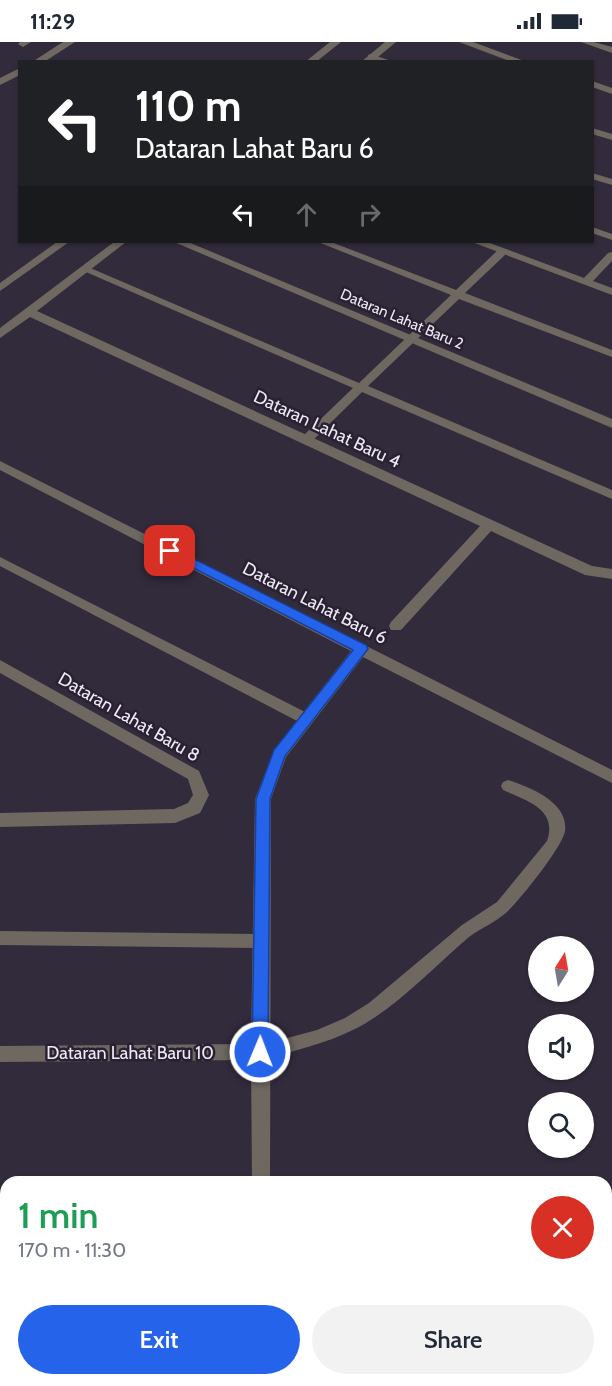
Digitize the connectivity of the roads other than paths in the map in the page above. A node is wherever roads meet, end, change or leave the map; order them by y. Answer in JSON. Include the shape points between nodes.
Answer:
{"nodes":[{"id":1,"x":70,"y":42,"type":"edge"},
{"id":2,"x":336,"y":42,"type":"edge"},
{"id":3,"x":391,"y":42,"type":"edge"},
{"id":4,"x":464,"y":42,"type":"edge"},
{"id":5,"x":585,"y":42,"type":"edge"},
{"id":6,"x":612,"y":50,"type":"edge"},
{"id":7,"x":368,"y":59,"type":"edge"},
{"id":8,"x":39,"y":60,"type":"edge"},
{"id":9,"x":312,"y":60,"type":"edge"},
{"id":10,"x":517,"y":60,"type":"edge"},
{"id":11,"x":18,"y":72,"type":"edge"},
{"id":12,"x":0,"y":82,"type":"edge"},
{"id":13,"x":594,"y":85,"type":"edge"},
{"id":14,"x":612,"y":91,"type":"edge"},
{"id":15,"x":594,"y":132,"type":"edge"},
{"id":16,"x":612,"y":137,"type":"edge"},
{"id":17,"x":594,"y":177,"type":"edge"},
{"id":18,"x":612,"y":182,"type":"edge"},
{"id":19,"x":594,"y":231,"type":"edge"},
{"id":20,"x":612,"y":237,"type":"edge"},
{"id":21,"x":62,"y":243,"type":"edge"},
{"id":22,"x":119,"y":243,"type":"edge"},
{"id":23,"x":182,"y":243,"type":"edge"},
{"id":24,"x":326,"y":243,"type":"edge"},
{"id":25,"x":481,"y":243,"type":"edge"},
{"id":26,"x":503,"y":251,"type":"junction"},
{"id":27,"x":612,"y":255,"type":"edge"},
{"id":28,"x":84,"y":269,"type":"junction"},
{"id":29,"x":586,"y":282,"type":"junction"},
{"id":30,"x":0,"y":288,"type":"edge"},
{"id":31,"x":612,"y":292,"type":"edge"},
{"id":32,"x":458,"y":295,"type":"junction"},
{"id":33,"x":29,"y":312,"type":"junction"},
{"id":34,"x":0,"y":334,"type":"edge"},
{"id":35,"x":411,"y":339,"type":"junction"},
{"id":36,"x":612,"y":354,"type":"edge"},
{"id":37,"x":360,"y":387,"type":"junction"},
{"id":38,"x":612,"y":424,"type":"edge"},
{"id":39,"x":307,"y":439,"type":"junction"},
{"id":40,"x":0,"y":465,"type":"edge"},
{"id":41,"x":612,"y":495,"type":"edge"},
{"id":42,"x":489,"y":525,"type":"junction"},
{"id":43,"x":0,"y":561,"type":"edge"},
{"id":44,"x":612,"y":574,"type":"edge"},
{"id":45,"x":396,"y":626,"type":"dead end"},
{"id":46,"x":361,"y":649,"type":"junction"},
{"id":47,"x":0,"y":666,"type":"edge"},
{"id":48,"x":306,"y":719,"type":"junction"},
{"id":49,"x":612,"y":777,"type":"edge"},
{"id":50,"x":508,"y":786,"type":"dead end"},
{"id":51,"x":0,"y":820,"type":"edge"},
{"id":52,"x":0,"y":938,"type":"edge"},
{"id":53,"x":261,"y":941,"type":"junction"},
{"id":54,"x":260,"y":1052,"type":"junction"},
{"id":55,"x":0,"y":1054,"type":"edge"},
{"id":56,"x":261,"y":1176,"type":"edge"}],
"edges":[{"from":1,"to":8,"type":"street"},
{"from":2,"to":9,"type":"street"},
{"from":3,"to":7,"type":"street"},
{"from":4,"to":10,"type":"street"},
{"from":5,"to":6,"type":"lane"},
{"from":11,"to":12,"type":"street"},
{"from":13,"to":14,"type":"street"},
{"from":15,"to":16,"type":"lane"},
{"from":17,"to":18,"type":"street"},
{"from":19,"to":20,"type":"lane"},
{"from":21,"to":30,"type":"street"},
{"from":22,"to":28,"type":"street"},
{"from":23,"to":35,"type":"street","name":"Dataran Lahat Baru 2"},
{"from":24,"to":32,"type":"lane"},
{"from":25,"to":26,"type":"street"},
{"from":26,"to":29,"type":"street"},
{"from":26,"to":32,"type":"lane"},
{"from":27,"to":29,"type":"street"},
{"from":28,"to":33,"type":"street"},
{"from":28,"to":37,"type":"lane"},
{"from":29,"to":31,"type":"street"},
{"from":32,"to":35,"type":"lane"},
{"from":32,"to":36,"type":"lane"},
{"from":33,"to":34,"type":"street"},
{"from":33,"to":39,"type":"street","name":"Dataran Lahat Baru 4"},
{"from":35,"to":37,"type":"lane"},
{"from":35,"to":38,"type":"street","name":"Dataran Lahat Baru 2"},
{"from":37,"to":39,"type":"lane"},
{"from":37,"to":41,"type":"lane"},
{"from":39,"to":42,"type":"street","name":"Dataran Lahat Baru 4"},
{"from":40,"to":46,"type":"street","name":"Dataran Lahat Baru 6"},
{"from":42,"to":44,"type":"street","name":"Dataran Lahat Baru 4","via":[[590,572]]},
{"from":42,"to":45,"type":"street"},
{"from":43,"to":48,"type":"lane"},
{"from":46,"to":48,"type":"street"},
{"from":46,"to":49,"type":"street","name":"Dataran Lahat Baru 6"},
{"from":47,"to":51,"type":"street","name":"Dataran Lahat Baru 8","via":[[194,775],[201,795],[194,808],[175,816]]},
{"from":48,"to":53,"type":"street","via":[[279,754],[263,799]]},
{"from":50,"to":54,"type":"lane","via":[[539,800],[556,816],[558,830],[553,844],[501,907],[351,1023],[319,1037]]},
{"from":52,"to":53,"type":"lane"},
{"from":53,"to":54,"type":"street"},
{"from":54,"to":55,"type":"street","name":"Dataran Lahat Baru 10"},
{"from":54,"to":56,"type":"street"}]}
